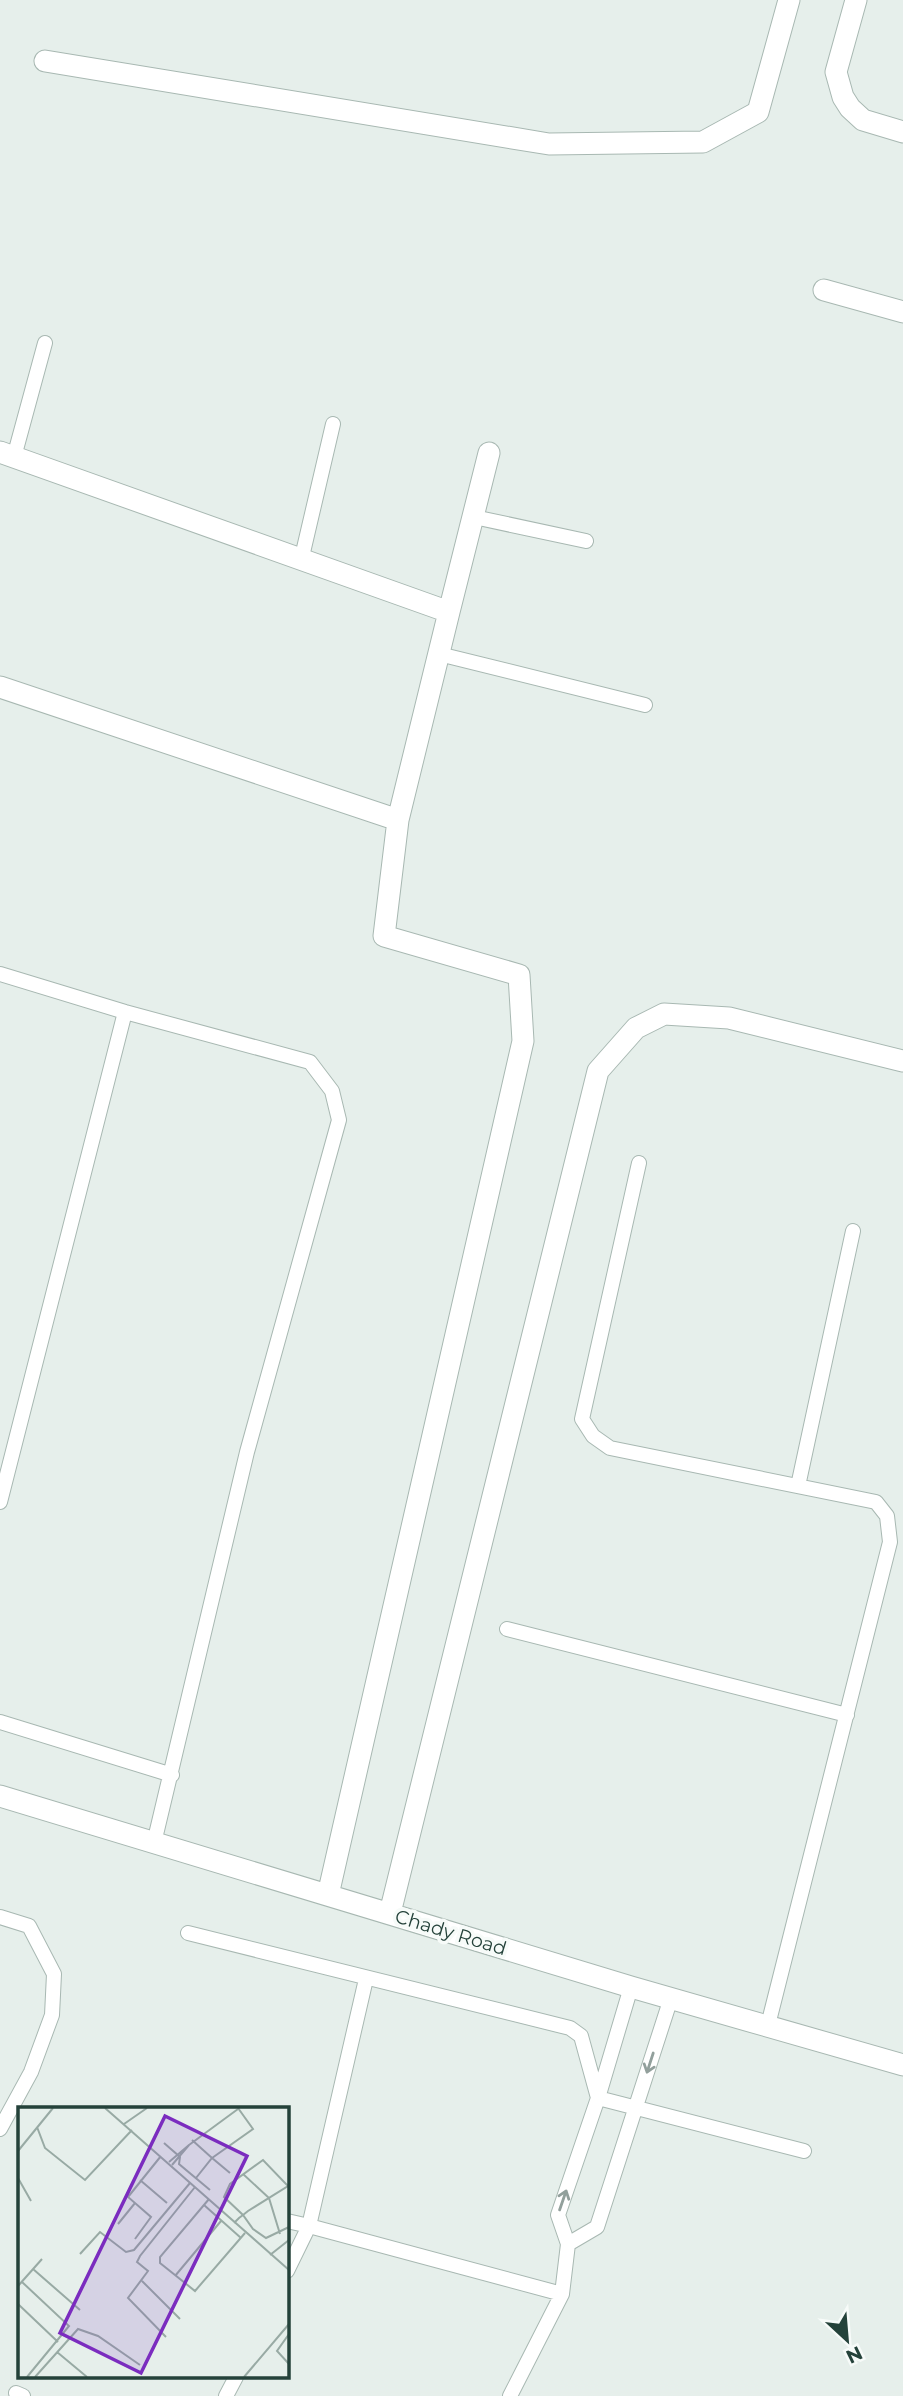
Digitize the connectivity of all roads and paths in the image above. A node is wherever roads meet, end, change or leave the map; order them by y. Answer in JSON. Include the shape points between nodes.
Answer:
{"nodes":[{"id":1,"x":789,"y":0,"type":"edge"},
{"id":2,"x":856,"y":0,"type":"edge"},
{"id":3,"x":45,"y":61,"type":"dead end"},
{"id":4,"x":903,"y":132,"type":"edge"},
{"id":5,"x":824,"y":290,"type":"dead end"},
{"id":6,"x":903,"y":312,"type":"edge"},
{"id":7,"x":45,"y":343,"type":"dead end"},
{"id":8,"x":332,"y":424,"type":"dead end"},
{"id":9,"x":489,"y":453,"type":"dead end"},
{"id":10,"x":7,"y":454,"type":"edge"},
{"id":11,"x":474,"y":517,"type":"junction"},
{"id":12,"x":586,"y":541,"type":"dead end"},
{"id":13,"x":301,"y":561,"type":"junction"},
{"id":14,"x":449,"y":612,"type":"junction"},
{"id":15,"x":439,"y":654,"type":"junction"},
{"id":16,"x":0,"y":687,"type":"edge"},
{"id":17,"x":645,"y":705,"type":"dead end"},
{"id":18,"x":398,"y":820,"type":"junction"},
{"id":19,"x":0,"y":974,"type":"edge"},
{"id":20,"x":125,"y":1012,"type":"junction"},
{"id":21,"x":903,"y":1061,"type":"edge"},
{"id":22,"x":639,"y":1163,"type":"dead end"},
{"id":23,"x":853,"y":1231,"type":"dead end"},
{"id":24,"x":798,"y":1486,"type":"junction"},
{"id":25,"x":0,"y":1502,"type":"edge"},
{"id":26,"x":507,"y":1629,"type":"dead end"},
{"id":27,"x":846,"y":1715,"type":"junction"},
{"id":28,"x":0,"y":1722,"type":"edge"},
{"id":29,"x":172,"y":1775,"type":"junction"},
{"id":30,"x":0,"y":1796,"type":"edge"},
{"id":31,"x":154,"y":1843,"type":"junction"},
{"id":32,"x":328,"y":1895,"type":"junction"},
{"id":33,"x":390,"y":1913,"type":"junction"},
{"id":34,"x":0,"y":1917,"type":"edge"},
{"id":35,"x":188,"y":1933,"type":"dead end"},
{"id":36,"x":366,"y":1979,"type":"junction"},
{"id":37,"x":631,"y":1987,"type":"junction"},
{"id":38,"x":671,"y":1998,"type":"junction"},
{"id":39,"x":768,"y":2025,"type":"junction"},
{"id":40,"x":903,"y":2065,"type":"edge"},
{"id":41,"x":598,"y":2098,"type":"junction"},
{"id":42,"x":635,"y":2108,"type":"junction"},
{"id":43,"x":0,"y":2129,"type":"edge"},
{"id":44,"x":804,"y":2151,"type":"dead end"},
{"id":45,"x":289,"y":2221,"type":"edge"},
{"id":46,"x":309,"y":2226,"type":"junction"},
{"id":47,"x":568,"y":2244,"type":"junction"},
{"id":48,"x":289,"y":2267,"type":"edge"},
{"id":49,"x":562,"y":2294,"type":"junction"},
{"id":50,"x":235,"y":2378,"type":"edge"},
{"id":51,"x":226,"y":2396,"type":"edge"},
{"id":52,"x":510,"y":2396,"type":"edge"}],
"edges":[{"from":1,"to":3,"type":"street","via":[[758,112],[703,142],[549,144]]},
{"from":2,"to":4,"type":"street","via":[[836,72],[843,97],[863,120]]},
{"from":5,"to":6,"type":"street"},
{"from":7,"to":10,"type":"lane"},
{"from":8,"to":13,"type":"lane"},
{"from":9,"to":11,"type":"street"},
{"from":10,"to":13,"type":"street"},
{"from":11,"to":12,"type":"lane"},
{"from":11,"to":14,"type":"street"},
{"from":13,"to":14,"type":"street"},
{"from":14,"to":15,"type":"street"},
{"from":15,"to":17,"type":"lane"},
{"from":15,"to":18,"type":"street"},
{"from":16,"to":18,"type":"street"},
{"from":18,"to":32,"type":"street","via":[[384,936],[519,975],[523,1041]]},
{"from":19,"to":20,"type":"lane"},
{"from":20,"to":25,"type":"lane"},
{"from":20,"to":29,"type":"lane","via":[[310,1062],[332,1091],[339,1120],[247,1452]]},
{"from":21,"to":33,"type":"street","via":[[729,1018],[664,1014],[636,1028],[598,1071]]},
{"from":22,"to":24,"type":"lane","via":[[582,1419],[593,1436],[610,1448]]},
{"from":23,"to":24,"type":"lane"},
{"from":24,"to":27,"type":"lane","via":[[876,1502],[887,1516],[890,1542]]},
{"from":26,"to":27,"type":"lane"},
{"from":27,"to":39,"type":"lane"},
{"from":28,"to":29,"type":"lane"},
{"from":29,"to":31,"type":"lane"},
{"from":30,"to":31,"type":"street","name":"Chady Road"},
{"from":31,"to":32,"type":"street","name":"Chady Road"},
{"from":32,"to":33,"type":"street","name":"Chady Road"},
{"from":33,"to":37,"type":"street","name":"Chady Road"},
{"from":34,"to":43,"type":"lane","via":[[29,1926],[54,1974],[52,2015],[31,2072]]},
{"from":35,"to":36,"type":"lane"},
{"from":36,"to":41,"type":"lane","via":[[570,2028],[581,2036]]},
{"from":36,"to":46,"type":"lane"},
{"from":37,"to":38,"type":"street","name":"Chady Road"},
{"from":37,"to":41,"type":"lane"},
{"from":38,"to":39,"type":"street","name":"Chady Road"},
{"from":38,"to":42,"type":"lane","one_way":true},
{"from":39,"to":40,"type":"street","name":"Chady Road"},
{"from":41,"to":42,"type":"lane"},
{"from":47,"to":41,"type":"lane","one_way":true,"via":[[558,2216]]},
{"from":42,"to":44,"type":"lane"},
{"from":42,"to":47,"type":"lane","via":[[597,2227]]},
{"from":45,"to":46,"type":"lane"},
{"from":46,"to":48,"type":"lane"},
{"from":46,"to":49,"type":"lane"},
{"from":47,"to":49,"type":"lane"},
{"from":49,"to":52,"type":"lane"},
{"from":50,"to":51,"type":"lane"}]}
